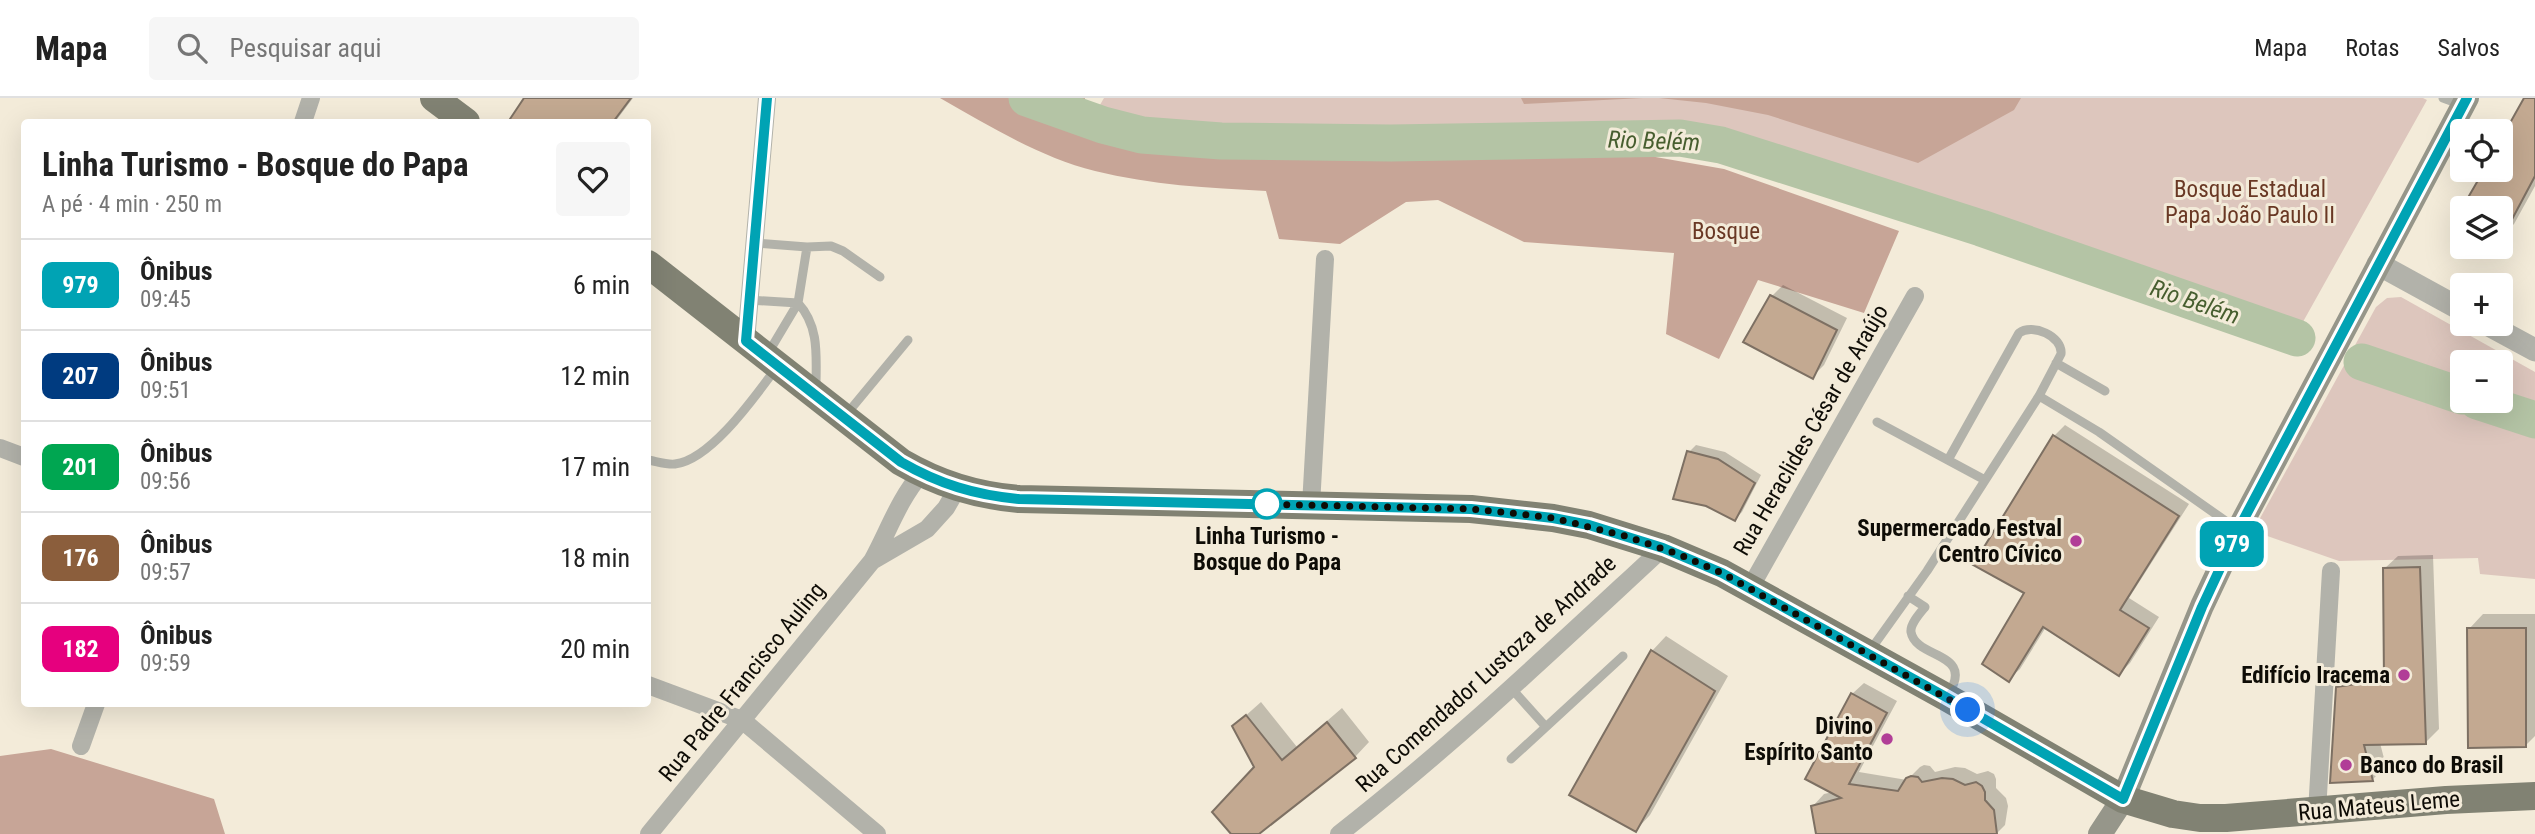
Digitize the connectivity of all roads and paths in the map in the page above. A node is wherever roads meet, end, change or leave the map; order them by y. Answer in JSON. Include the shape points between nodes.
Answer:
{"nodes":[{"id":1,"x":311,"y":98,"type":"edge"},
{"id":2,"x":435,"y":98,"type":"edge"},
{"id":3,"x":767,"y":98,"type":"edge"},
{"id":4,"x":2458,"y":100,"type":"edge"},
{"id":5,"x":304,"y":119,"type":"edge"},
{"id":6,"x":462,"y":119,"type":"edge"},
{"id":7,"x":754,"y":243,"type":"junction"},
{"id":8,"x":807,"y":247,"type":"junction"},
{"id":9,"x":1325,"y":259,"type":"dead end"},
{"id":10,"x":2378,"y":264,"type":"junction"},
{"id":11,"x":651,"y":266,"type":"edge"},
{"id":12,"x":880,"y":277,"type":"dead end"},
{"id":13,"x":1915,"y":296,"type":"dead end"},
{"id":14,"x":749,"y":300,"type":"junction"},
{"id":15,"x":798,"y":303,"type":"junction"},
{"id":16,"x":2450,"y":303,"type":"edge"},
{"id":17,"x":2509,"y":336,"type":"edge"},
{"id":18,"x":908,"y":340,"type":"dead end"},
{"id":19,"x":2535,"y":350,"type":"edge"},
{"id":20,"x":763,"y":354,"type":"junction"},
{"id":21,"x":2056,"y":363,"type":"junction"},
{"id":22,"x":2105,"y":391,"type":"dead end"},
{"id":23,"x":816,"y":396,"type":"junction"},
{"id":24,"x":2039,"y":396,"type":"junction"},
{"id":25,"x":844,"y":417,"type":"junction"},
{"id":26,"x":1877,"y":422,"type":"dead end"},
{"id":27,"x":0,"y":448,"type":"edge"},
{"id":28,"x":21,"y":456,"type":"edge"},
{"id":29,"x":1948,"y":460,"type":"junction"},
{"id":30,"x":651,"y":461,"type":"edge"},
{"id":31,"x":921,"y":474,"type":"junction"},
{"id":32,"x":1985,"y":480,"type":"junction"},
{"id":33,"x":957,"y":489,"type":"junction"},
{"id":34,"x":1311,"y":505,"type":"junction"},
{"id":35,"x":2238,"y":530,"type":"junction"},
{"id":36,"x":1663,"y":548,"type":"junction"},
{"id":37,"x":872,"y":561,"type":"junction"},
{"id":38,"x":2331,"y":570,"type":"dead end"},
{"id":39,"x":1750,"y":588,"type":"junction"},
{"id":40,"x":1908,"y":596,"type":"junction"},
{"id":41,"x":1868,"y":653,"type":"junction"},
{"id":42,"x":1623,"y":656,"type":"dead end"},
{"id":43,"x":651,"y":686,"type":"edge"},
{"id":44,"x":1512,"y":689,"type":"junction"},
{"id":45,"x":1946,"y":697,"type":"junction"},
{"id":46,"x":95,"y":707,"type":"edge"},
{"id":47,"x":742,"y":720,"type":"junction"},
{"id":48,"x":1546,"y":727,"type":"junction"},
{"id":49,"x":81,"y":746,"type":"dead end"},
{"id":50,"x":1511,"y":759,"type":"dead end"},
{"id":51,"x":2535,"y":796,"type":"edge"},
{"id":52,"x":2123,"y":799,"type":"junction"},
{"id":53,"x":2317,"y":811,"type":"junction"},
{"id":54,"x":649,"y":834,"type":"edge"},
{"id":55,"x":877,"y":834,"type":"edge"},
{"id":56,"x":1339,"y":834,"type":"edge"},
{"id":57,"x":2100,"y":834,"type":"edge"}],
"edges":[{"from":1,"to":5,"type":"street"},
{"from":2,"to":6,"type":"main road"},
{"from":3,"to":7,"type":"street"},
{"from":4,"to":10,"type":"main road"},
{"from":7,"to":8,"type":"lane"},
{"from":7,"to":14,"type":"street"},
{"from":8,"to":12,"type":"lane","via":[[831,246]]},
{"from":8,"to":15,"type":"lane"},
{"from":9,"to":34,"type":"street"},
{"from":10,"to":16,"type":"street"},
{"from":10,"to":35,"type":"main road"},
{"from":11,"to":20,"type":"main road","name":"Rua Mateus Leme"},
{"from":13,"to":39,"type":"street","name":"Rua Heraclides César de Araújo"},
{"from":14,"to":15,"type":"lane"},
{"from":14,"to":20,"type":"street"},
{"from":15,"to":20,"type":"lane"},
{"from":15,"to":23,"type":"lane","via":[[813,325]]},
{"from":17,"to":19,"type":"street"},
{"from":18,"to":25,"type":"lane"},
{"from":20,"to":23,"type":"main road","name":"Rua Mateus Leme"},
{"from":20,"to":30,"type":"lane","via":[[729,428],[696,456],[674,465]]},
{"from":21,"to":22,"type":"lane"},
{"from":21,"to":24,"type":"lane"},
{"from":21,"to":29,"type":"lane","via":[[2061,354],[2059,342],[2034,328],[2019,333]]},
{"from":23,"to":25,"type":"main road","name":"Rua Mateus Leme"},
{"from":24,"to":32,"type":"lane"},
{"from":24,"to":35,"type":"lane","via":[[2099,432]]},
{"from":25,"to":31,"type":"main road","name":"Rua Mateus Leme"},
{"from":26,"to":29,"type":"lane"},
{"from":27,"to":28,"type":"street"},
{"from":29,"to":32,"type":"lane"},
{"from":31,"to":33,"type":"main road","name":"Rua Mateus Leme"},
{"from":31,"to":37,"type":"street","name":"Rua Padre Francisco Auling","via":[[907,491]]},
{"from":32,"to":40,"type":"lane"},
{"from":33,"to":34,"type":"main road","name":"Rua Mateus Leme","via":[[1019,499]]},
{"from":33,"to":37,"type":"street","name":"Rua Padre Francisco Auling","via":[[928,529]]},
{"from":34,"to":36,"type":"main road","name":"Rua Mateus Leme","via":[[1471,509],[1539,516],[1589,525]]},
{"from":35,"to":52,"type":"main road"},
{"from":36,"to":39,"type":"main road","name":"Rua Mateus Leme"},
{"from":36,"to":44,"type":"street","name":"Rua Comendador Lustoza de Andrade"},
{"from":37,"to":47,"type":"street","name":"Rua Padre Francisco Auling"},
{"from":38,"to":53,"type":"street"},
{"from":39,"to":41,"type":"main road","name":"Rua Mateus Leme"},
{"from":40,"to":41,"type":"lane"},
{"from":40,"to":45,"type":"lane","via":[[1924,607],[1912,626],[1916,641],[1956,671]]},
{"from":41,"to":45,"type":"main road","name":"Rua Mateus Leme"},
{"from":42,"to":48,"type":"lane"},
{"from":43,"to":47,"type":"street"},
{"from":44,"to":48,"type":"lane"},
{"from":44,"to":56,"type":"street","name":"Rua Comendador Lustoza de Andrade"},
{"from":45,"to":52,"type":"main road","name":"Rua Mateus Leme"},
{"from":46,"to":49,"type":"street"},
{"from":47,"to":54,"type":"street","name":"Rua Padre Francisco Auling"},
{"from":47,"to":55,"type":"street"},
{"from":48,"to":50,"type":"lane"},
{"from":51,"to":53,"type":"main road","name":"Rua Mateus Leme"},
{"from":52,"to":53,"type":"main road","name":"Rua Mateus Leme","via":[[2200,818]]},
{"from":52,"to":57,"type":"main road"}]}
